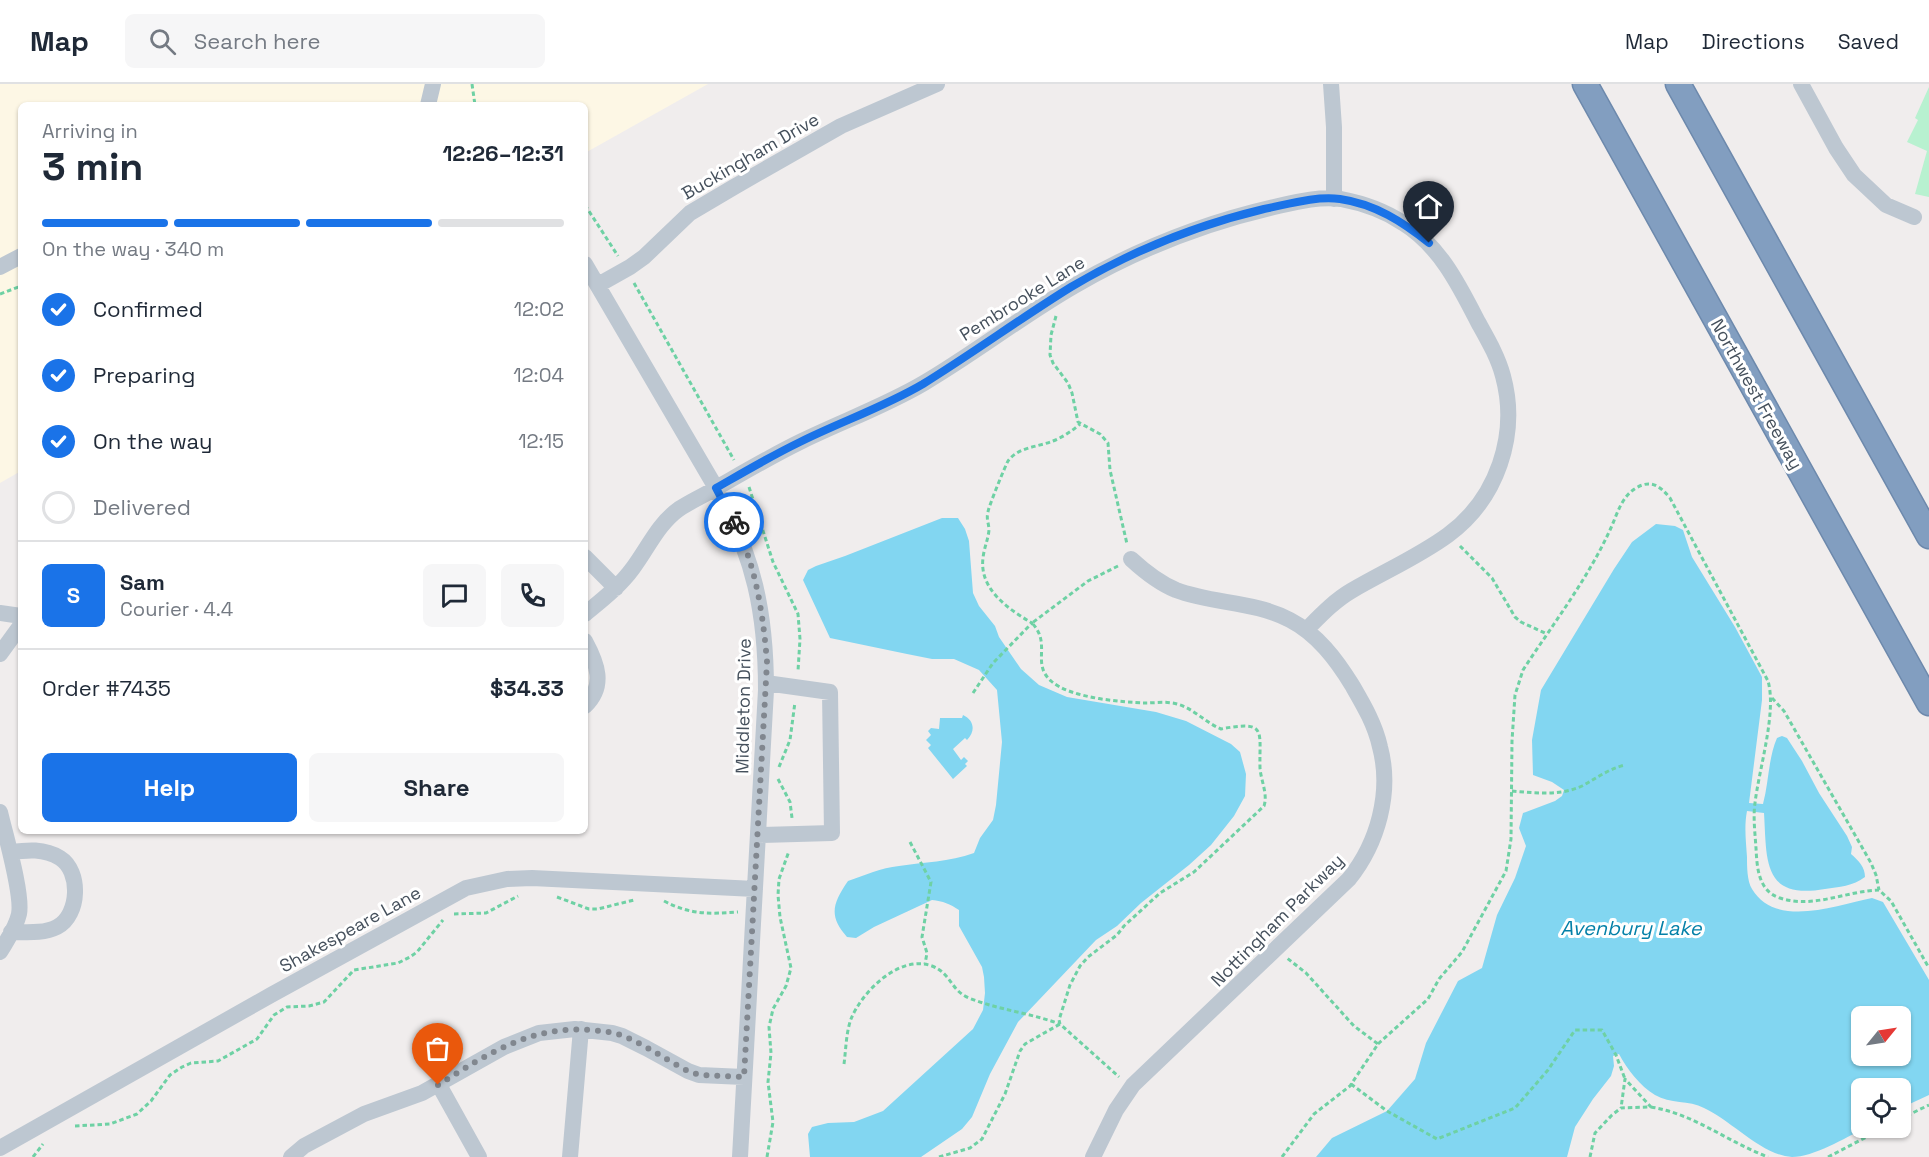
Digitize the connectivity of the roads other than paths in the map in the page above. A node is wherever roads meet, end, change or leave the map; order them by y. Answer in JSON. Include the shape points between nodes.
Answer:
{"nodes":[{"id":1,"x":433,"y":84,"type":"edge"},
{"id":2,"x":937,"y":84,"type":"edge"},
{"id":3,"x":1331,"y":84,"type":"edge"},
{"id":4,"x":1585,"y":84,"type":"edge"},
{"id":5,"x":1678,"y":84,"type":"edge"},
{"id":6,"x":1802,"y":84,"type":"edge"},
{"id":7,"x":429,"y":102,"type":"edge"},
{"id":8,"x":1334,"y":199,"type":"junction"},
{"id":9,"x":1914,"y":217,"type":"dead end"},
{"id":10,"x":18,"y":258,"type":"edge"},
{"id":11,"x":0,"y":267,"type":"edge"},
{"id":12,"x":588,"y":269,"type":"edge"},
{"id":13,"x":598,"y":285,"type":"junction"},
{"id":14,"x":716,"y":488,"type":"junction"},
{"id":15,"x":1929,"y":536,"type":"edge"},
{"id":16,"x":1131,"y":559,"type":"road end"},
{"id":17,"x":588,"y":560,"type":"edge"},
{"id":18,"x":616,"y":588,"type":"junction"},
{"id":19,"x":588,"y":611,"type":"edge"},
{"id":20,"x":0,"y":613,"type":"edge"},
{"id":21,"x":18,"y":616,"type":"edge"},
{"id":22,"x":18,"y":629,"type":"edge"},
{"id":23,"x":1306,"y":630,"type":"junction"},
{"id":24,"x":588,"y":647,"type":"edge"},
{"id":25,"x":0,"y":654,"type":"edge"},
{"id":26,"x":766,"y":683,"type":"junction"},
{"id":27,"x":588,"y":702,"type":"edge"},
{"id":28,"x":1929,"y":703,"type":"edge"},
{"id":29,"x":0,"y":812,"type":"edge"},
{"id":30,"x":758,"y":835,"type":"junction"},
{"id":31,"x":10,"y":852,"type":"junction"},
{"id":32,"x":755,"y":889,"type":"junction"},
{"id":33,"x":11,"y":932,"type":"junction"},
{"id":34,"x":0,"y":952,"type":"edge"},
{"id":35,"x":581,"y":1029,"type":"junction"},
{"id":36,"x":744,"y":1077,"type":"junction"},
{"id":37,"x":438,"y":1085,"type":"junction"},
{"id":38,"x":0,"y":1148,"type":"edge"},
{"id":39,"x":291,"y":1157,"type":"edge"},
{"id":40,"x":479,"y":1157,"type":"edge"},
{"id":41,"x":570,"y":1157,"type":"edge"},
{"id":42,"x":740,"y":1157,"type":"edge"},
{"id":43,"x":1094,"y":1157,"type":"edge"}],
"edges":[{"from":1,"to":7,"type":"street"},
{"from":2,"to":13,"type":"street","name":"Buckingham Drive","via":[[841,126],[690,213],[644,257]]},
{"from":3,"to":8,"type":"street"},
{"from":4,"to":28,"type":"highway","name":"Northwest Freeway"},
{"from":5,"to":15,"type":"highway"},
{"from":6,"to":9,"type":"street","via":[[1854,175],[1886,205]]},
{"from":8,"to":14,"type":"street","name":"Pembrooke Lane","via":[[1290,203],[1206,226],[1128,258],[1053,299],[921,385],[799,442]]},
{"from":8,"to":23,"type":"street","name":"Pembrooke Lane","via":[[1378,210],[1404,223],[1429,243],[1455,280],[1498,359],[1509,413],[1501,465],[1475,510],[1424,551],[1350,592]]},
{"from":10,"to":11,"type":"street"},
{"from":12,"to":13,"type":"street","name":"Middleton Drive"},
{"from":13,"to":14,"type":"street","name":"Middleton Drive"},
{"from":14,"to":18,"type":"street","name":"Pembrooke Lane","via":[[673,514]]},
{"from":14,"to":26,"type":"street","name":"Middleton Drive","via":[[736,526],[755,578],[765,634]]},
{"from":16,"to":23,"type":"street","name":"Nottingham Parkway","via":[[1175,589],[1274,612]]},
{"from":17,"to":18,"type":"street"},
{"from":18,"to":19,"type":"street","name":"Pembrooke Lane"},
{"from":20,"to":21,"type":"street"},
{"from":22,"to":25,"type":"street"},
{"from":23,"to":43,"type":"street","name":"Nottingham Parkway","via":[[1333,656],[1365,708],[1380,745],[1383,797],[1375,830],[1359,867],[1349,879],[1131,1088]]},
{"from":24,"to":27,"type":"street","via":[[598,667],[598,680]]},
{"from":26,"to":30,"type":"street","name":"Middleton Drive"},
{"from":26,"to":30,"type":"street","via":[[830,692],[832,833]]},
{"from":29,"to":31,"type":"street"},
{"from":30,"to":32,"type":"street","name":"Middleton Drive"},
{"from":31,"to":33,"type":"street","via":[[20,911]]},
{"from":31,"to":33,"type":"street","via":[[39,850],[62,859],[69,867],[75,889],[72,909],[61,925],[47,931]]},
{"from":32,"to":36,"type":"street","name":"Middleton Drive"},
{"from":32,"to":38,"type":"street","name":"Shakespeare Lane","via":[[532,878],[466,888]]},
{"from":33,"to":34,"type":"street"},
{"from":35,"to":36,"type":"street","via":[[622,1036],[699,1075]]},
{"from":35,"to":37,"type":"street","via":[[559,1029],[522,1038]]},
{"from":35,"to":41,"type":"street"},
{"from":36,"to":42,"type":"street","name":"Middleton Drive"},
{"from":37,"to":39,"type":"street","via":[[364,1114],[312,1141]]},
{"from":37,"to":40,"type":"street"}]}
